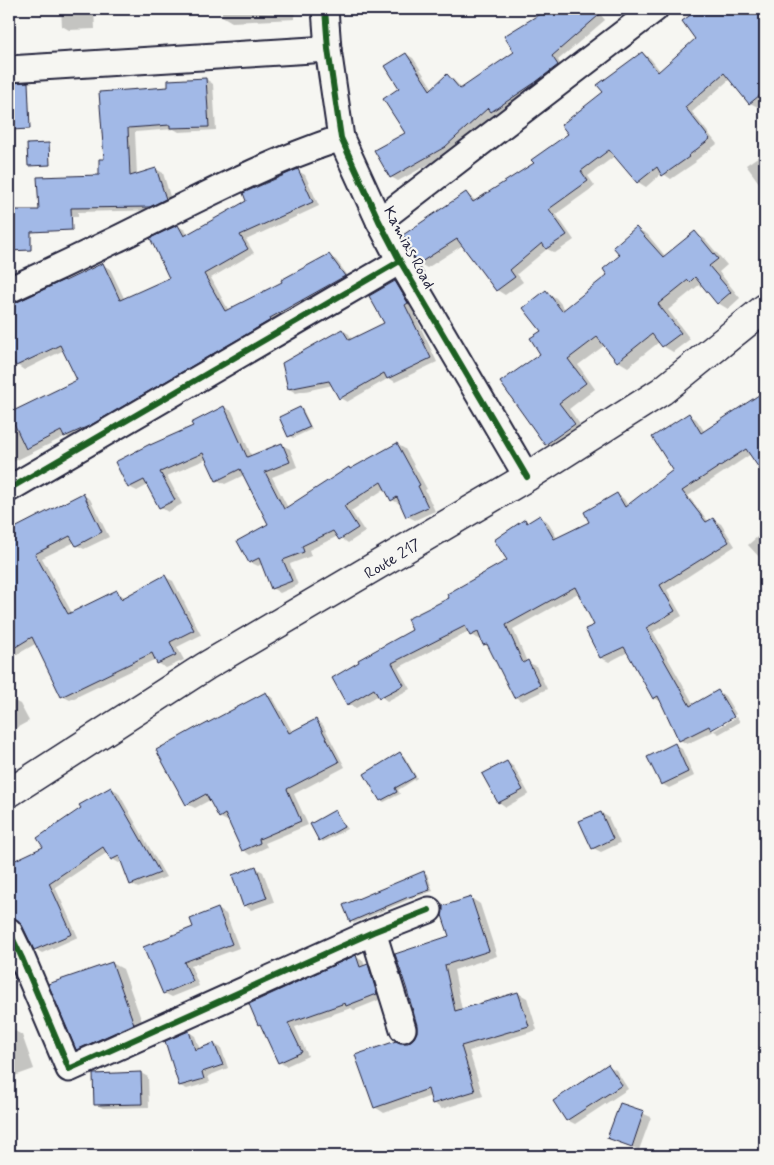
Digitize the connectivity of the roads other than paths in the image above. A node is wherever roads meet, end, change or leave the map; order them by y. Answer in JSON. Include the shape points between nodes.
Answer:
{"nodes":[{"id":1,"x":325,"y":9,"type":"edge"},
{"id":2,"x":655,"y":9,"type":"edge"},
{"id":3,"x":328,"y":49,"type":"junction"},
{"id":4,"x":9,"y":69,"type":"edge"},
{"id":5,"x":341,"y":138,"type":"junction"},
{"id":6,"x":379,"y":221,"type":"junction"},
{"id":7,"x":400,"y":261,"type":"junction"},
{"id":8,"x":9,"y":290,"type":"edge"},
{"id":9,"x":765,"y":308,"type":"edge"},
{"id":10,"x":527,"y":477,"type":"junction"},
{"id":11,"x":9,"y":490,"type":"edge"},
{"id":12,"x":9,"y":793,"type":"edge"},
{"id":13,"x":429,"y":910,"type":"dead end"},
{"id":14,"x":9,"y":932,"type":"edge"},
{"id":15,"x":373,"y":932,"type":"junction"},
{"id":16,"x":403,"y":1029,"type":"dead end"}],
"edges":[{"from":1,"to":3,"type":"street","name":"Kamias Road"},
{"from":2,"to":6,"type":"street"},
{"from":3,"to":4,"type":"street"},
{"from":3,"to":5,"type":"street","name":"Kamias Road"},
{"from":5,"to":6,"type":"street","name":"Kamias Road"},
{"from":5,"to":8,"type":"street","via":[[301,151],[209,192]]},
{"from":6,"to":7,"type":"street","name":"Kamias Road"},
{"from":7,"to":10,"type":"street","name":"Kamias Road"},
{"from":7,"to":11,"type":"street"},
{"from":9,"to":10,"type":"main road","name":"Route 217","via":[[662,391]]},
{"from":10,"to":12,"type":"main road","name":"Route 217","via":[[206,666]]},
{"from":13,"to":15,"type":"street"},
{"from":14,"to":15,"type":"street","via":[[69,1069]]},
{"from":15,"to":16,"type":"street"}]}
